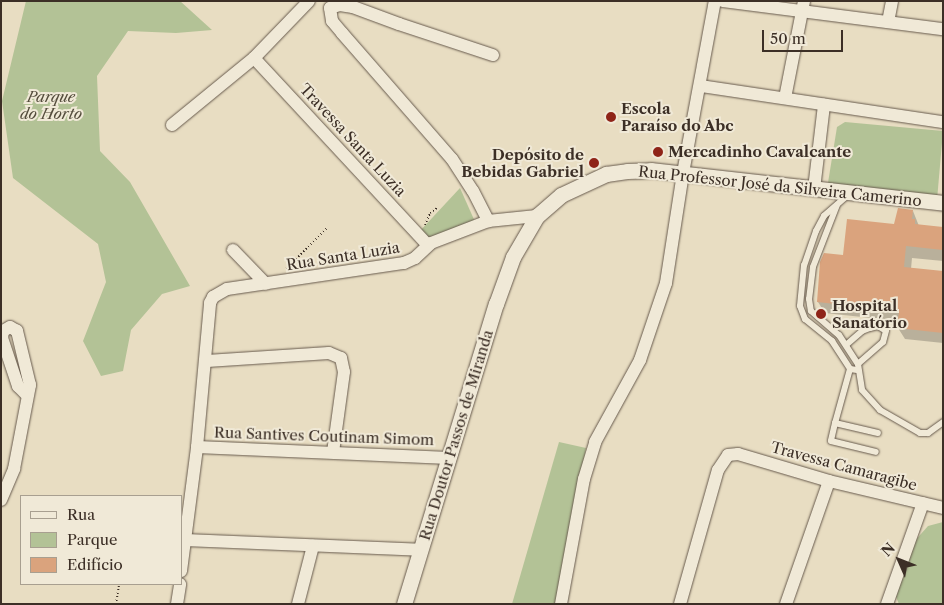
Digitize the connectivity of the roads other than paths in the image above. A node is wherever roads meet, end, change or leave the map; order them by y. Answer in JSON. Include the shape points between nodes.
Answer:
{"nodes":[{"id":1,"x":309,"y":1,"type":"edge"},
{"id":2,"x":715,"y":1,"type":"edge"},
{"id":3,"x":723,"y":1,"type":"edge"},
{"id":4,"x":892,"y":1,"type":"edge"},
{"id":5,"x":325,"y":5,"type":"edge"},
{"id":6,"x":802,"y":7,"type":"edge"},
{"id":7,"x":888,"y":22,"type":"junction"},
{"id":8,"x":943,"y":29,"type":"edge"},
{"id":9,"x":494,"y":54,"type":"dead end"},
{"id":10,"x":254,"y":58,"type":"junction"},
{"id":11,"x":701,"y":86,"type":"junction"},
{"id":12,"x":785,"y":98,"type":"junction"},
{"id":13,"x":824,"y":104,"type":"junction"},
{"id":14,"x":943,"y":122,"type":"edge"},
{"id":15,"x":172,"y":125,"type":"dead end"},
{"id":16,"x":683,"y":173,"type":"junction"},
{"id":17,"x":814,"y":189,"type":"junction"},
{"id":18,"x":850,"y":193,"type":"junction"},
{"id":19,"x":942,"y":201,"type":"edge"},
{"id":20,"x":837,"y":205,"type":"junction"},
{"id":21,"x":538,"y":216,"type":"junction"},
{"id":22,"x":488,"y":221,"type":"junction"},
{"id":23,"x":426,"y":243,"type":"junction"},
{"id":24,"x":233,"y":250,"type":"dead end"},
{"id":25,"x":509,"y":267,"type":"joint"},
{"id":26,"x":269,"y":283,"type":"junction"},
{"id":27,"x":846,"y":345,"type":"junction"},
{"id":28,"x":207,"y":361,"type":"junction"},
{"id":29,"x":855,"y":368,"type":"junction"},
{"id":30,"x":27,"y":395,"type":"dead end"},
{"id":31,"x":943,"y":422,"type":"edge"},
{"id":32,"x":835,"y":423,"type":"junction"},
{"id":33,"x":878,"y":433,"type":"dead end"},
{"id":34,"x":198,"y":447,"type":"junction"},
{"id":35,"x":333,"y":452,"type":"junction"},
{"id":36,"x":876,"y":452,"type":"dead end"},
{"id":37,"x":449,"y":458,"type":"junction"},
{"id":38,"x":829,"y":481,"type":"junction"},
{"id":39,"x":1,"y":500,"type":"edge"},
{"id":40,"x":923,"y":504,"type":"junction"},
{"id":41,"x":943,"y":508,"type":"edge"},
{"id":42,"x":185,"y":540,"type":"junction"},
{"id":43,"x":313,"y":546,"type":"junction"},
{"id":44,"x":420,"y":550,"type":"junction"},
{"id":45,"x":182,"y":566,"type":"edge"},
{"id":46,"x":180,"y":585,"type":"edge"},
{"id":47,"x":177,"y":604,"type":"edge"},
{"id":48,"x":298,"y":604,"type":"edge"},
{"id":49,"x":404,"y":604,"type":"edge"},
{"id":50,"x":561,"y":604,"type":"edge"},
{"id":51,"x":680,"y":604,"type":"edge"},
{"id":52,"x":786,"y":604,"type":"edge"},
{"id":53,"x":887,"y":604,"type":"edge"}],
"edges":[{"from":1,"to":10,"type":"street"},
{"from":2,"to":11,"type":"street"},
{"from":3,"to":6,"type":"street"},
{"from":4,"to":7,"type":"street"},
{"from":5,"to":9,"type":"street","via":[[353,7]]},
{"from":5,"to":22,"type":"street","via":[[332,21],[452,159]]},
{"from":6,"to":7,"type":"street"},
{"from":6,"to":12,"type":"street"},
{"from":7,"to":8,"type":"street"},
{"from":10,"to":15,"type":"street"},
{"from":10,"to":23,"type":"street","name":"Travessa Santa Luzia"},
{"from":11,"to":12,"type":"street"},
{"from":11,"to":16,"type":"street"},
{"from":12,"to":13,"type":"street"},
{"from":13,"to":14,"type":"street"},
{"from":13,"to":17,"type":"street"},
{"from":16,"to":17,"type":"street","name":"Rua Professor José da Silveira Camerino"},
{"from":16,"to":21,"type":"street","name":"Rua Professor José da Silveira Camerino","via":[[643,170],[606,174],[561,194]]},
{"from":16,"to":50,"type":"street","via":[[659,309],[640,360],[595,442],[584,478]]},
{"from":17,"to":18,"type":"street","name":"Rua Professor José da Silveira Camerino"},
{"from":18,"to":19,"type":"street","name":"Rua Professor José da Silveira Camerino"},
{"from":18,"to":20,"type":"lane"},
{"from":20,"to":27,"type":"lane","via":[[813,266],[809,304],[812,313],[834,329]]},
{"from":20,"to":29,"type":"lane","via":[[824,216],[809,250],[804,265],[800,306],[805,319],[832,341]]},
{"from":21,"to":22,"type":"street","name":"Rua Santa Luzia"},
{"from":21,"to":25,"type":"street","name":"Rua Professor José da Silveira Camerino"},
{"from":22,"to":23,"type":"street","name":"Rua Santa Luzia"},
{"from":23,"to":26,"type":"street","name":"Rua Santa Luzia","via":[[415,258],[404,264]]},
{"from":24,"to":26,"type":"street"},
{"from":25,"to":37,"type":"street","name":"Rua Doutor Passos de Miranda"},
{"from":26,"to":28,"type":"street","name":"Rua Santa Luzia","via":[[231,288],[219,293],[210,303]]},
{"from":27,"to":29,"type":"lane"},
{"from":27,"to":29,"type":"lane","via":[[870,328],[878,326],[886,331],[883,342]]},
{"from":28,"to":34,"type":"street"},
{"from":28,"to":35,"type":"street","via":[[328,353],[341,358],[344,372]]},
{"from":29,"to":31,"type":"lane","via":[[862,390],[890,418],[920,433],[928,433]]},
{"from":29,"to":32,"type":"lane"},
{"from":30,"to":39,"type":"street","via":[[14,470]]},
{"from":32,"to":33,"type":"lane"},
{"from":32,"to":36,"type":"lane","via":[[831,441]]},
{"from":34,"to":35,"type":"street","name":"Rua Santives Coutinam Simom"},
{"from":34,"to":42,"type":"street"},
{"from":35,"to":37,"type":"street","name":"Rua Santives Coutinam Simom"},
{"from":37,"to":44,"type":"street","name":"Rua Doutor Passos de Miranda"},
{"from":38,"to":40,"type":"street","name":"Travessa Camaragibe"},
{"from":38,"to":51,"type":"street","name":"Travessa Camaragibe","via":[[738,454],[728,455],[718,470]]},
{"from":38,"to":52,"type":"street"},
{"from":40,"to":41,"type":"street","name":"Travessa Camaragibe"},
{"from":40,"to":53,"type":"street"},
{"from":42,"to":43,"type":"street"},
{"from":42,"to":45,"type":"street"},
{"from":43,"to":44,"type":"street"},
{"from":43,"to":48,"type":"street"},
{"from":44,"to":49,"type":"street","name":"Rua Doutor Passos de Miranda"},
{"from":46,"to":47,"type":"street"}]}
